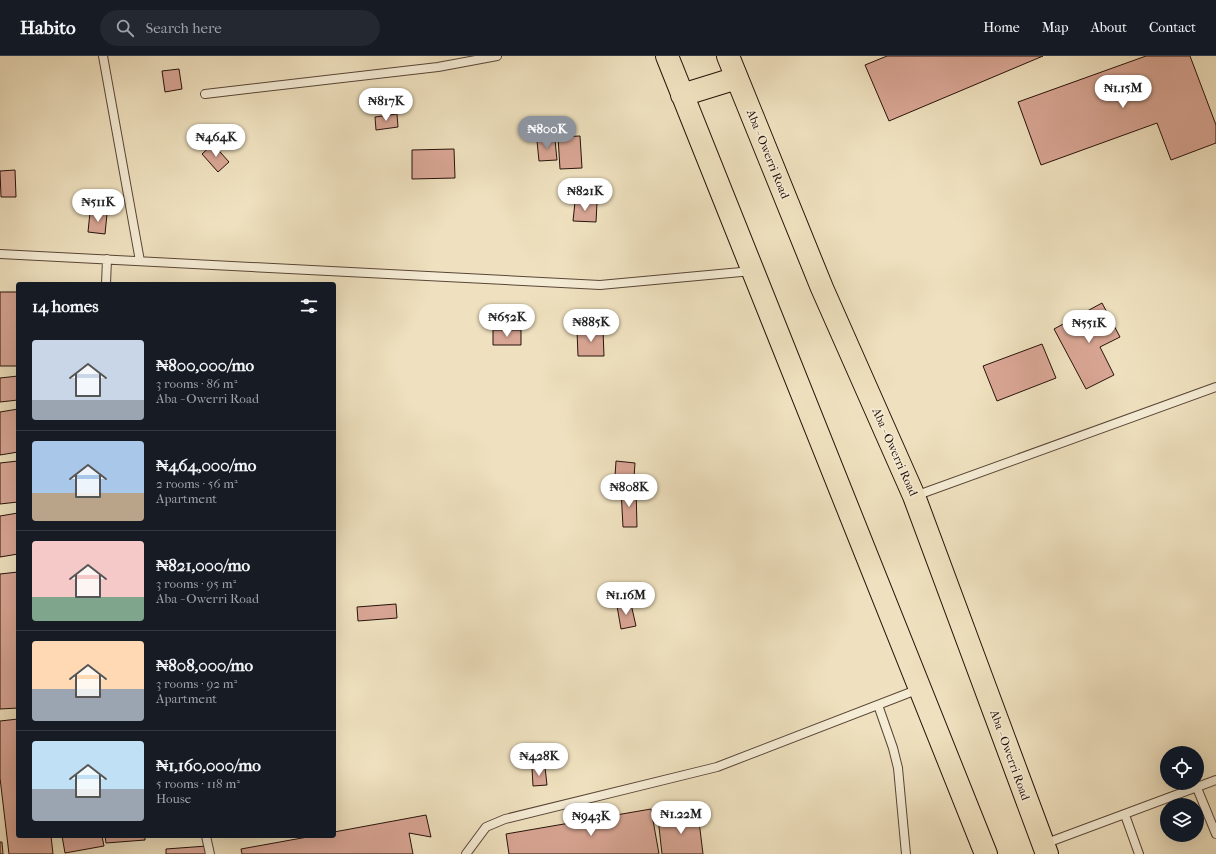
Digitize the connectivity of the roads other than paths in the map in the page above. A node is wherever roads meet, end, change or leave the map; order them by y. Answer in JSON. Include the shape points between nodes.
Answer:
{"nodes":[{"id":1,"x":103,"y":56,"type":"edge"},
{"id":2,"x":497,"y":56,"type":"edge"},
{"id":3,"x":667,"y":56,"type":"edge"},
{"id":4,"x":728,"y":56,"type":"edge"},
{"id":5,"x":737,"y":78,"type":"junction"},
{"id":6,"x":205,"y":94,"type":"dead end"},
{"id":7,"x":682,"y":95,"type":"junction"},
{"id":8,"x":0,"y":254,"type":"edge"},
{"id":9,"x":107,"y":259,"type":"junction"},
{"id":10,"x":140,"y":261,"type":"junction"},
{"id":11,"x":753,"y":271,"type":"junction"},
{"id":12,"x":106,"y":282,"type":"edge"},
{"id":13,"x":1216,"y":387,"type":"edge"},
{"id":14,"x":914,"y":496,"type":"junction"},
{"id":15,"x":920,"y":688,"type":"junction"},
{"id":16,"x":878,"y":705,"type":"junction"},
{"id":17,"x":1216,"y":780,"type":"edge"},
{"id":18,"x":1204,"y":785,"type":"edge"},
{"id":19,"x":1192,"y":790,"type":"edge"},
{"id":20,"x":1198,"y":790,"type":"edge"},
{"id":21,"x":1125,"y":815,"type":"junction"},
{"id":22,"x":1216,"y":834,"type":"edge"},
{"id":23,"x":206,"y":838,"type":"edge"},
{"id":24,"x":1045,"y":849,"type":"edge"},
{"id":25,"x":210,"y":854,"type":"edge"},
{"id":26,"x":466,"y":854,"type":"edge"},
{"id":27,"x":906,"y":854,"type":"edge"},
{"id":28,"x":985,"y":854,"type":"edge"},
{"id":29,"x":1139,"y":854,"type":"edge"}],
"edges":[{"from":1,"to":10,"type":"lane"},
{"from":2,"to":6,"type":"lane","via":[[438,67]]},
{"from":3,"to":7,"type":"highway"},
{"from":4,"to":5,"type":"highway","name":"Aba - Owerri Road"},
{"from":5,"to":7,"type":"highway"},
{"from":5,"to":14,"type":"highway","name":"Aba - Owerri Road","via":[[822,288]]},
{"from":7,"to":11,"type":"highway"},
{"from":8,"to":9,"type":"lane"},
{"from":9,"to":10,"type":"lane"},
{"from":9,"to":12,"type":"lane"},
{"from":10,"to":11,"type":"lane","via":[[600,286]]},
{"from":11,"to":15,"type":"highway"},
{"from":13,"to":14,"type":"lane"},
{"from":14,"to":24,"type":"highway","name":"Aba - Owerri Road"},
{"from":15,"to":16,"type":"lane"},
{"from":15,"to":28,"type":"highway"},
{"from":16,"to":26,"type":"lane","via":[[717,767],[505,819],[486,828]]},
{"from":16,"to":27,"type":"lane","via":[[898,768]]},
{"from":17,"to":18,"type":"lane"},
{"from":19,"to":21,"type":"lane"},
{"from":20,"to":22,"type":"lane"},
{"from":21,"to":24,"type":"lane"},
{"from":21,"to":29,"type":"lane"},
{"from":23,"to":25,"type":"lane"}]}
